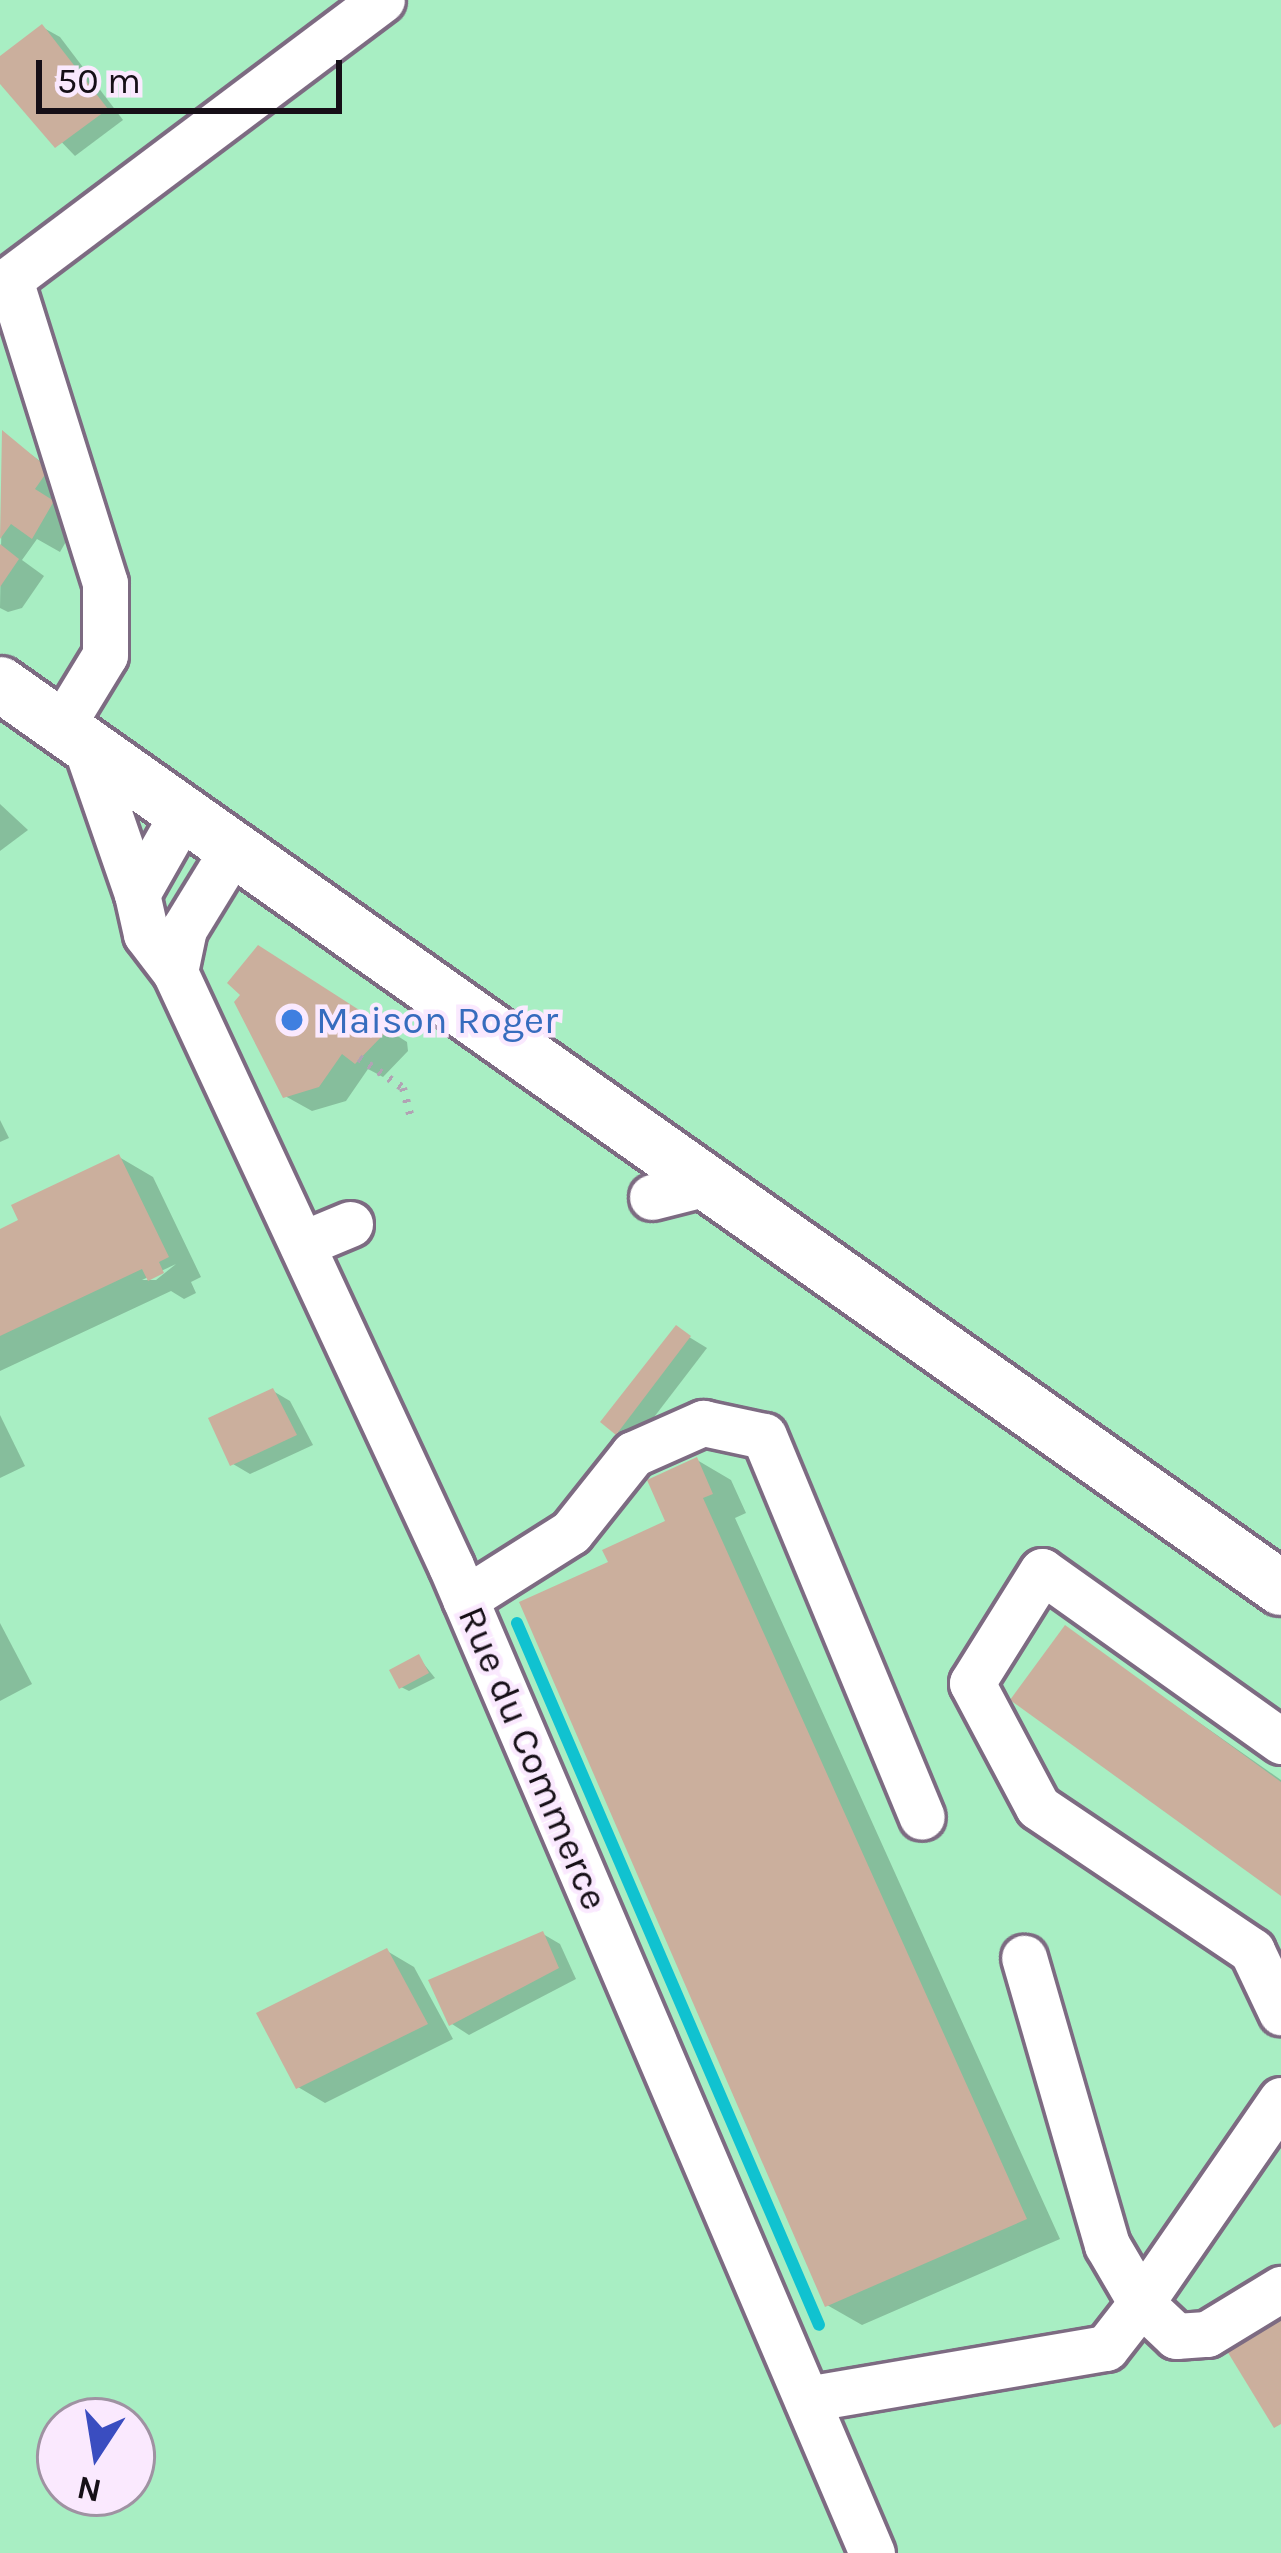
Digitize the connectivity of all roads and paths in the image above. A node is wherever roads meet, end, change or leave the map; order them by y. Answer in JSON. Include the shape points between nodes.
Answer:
{"nodes":[{"id":1,"x":382,"y":0,"type":"edge"},
{"id":2,"x":0,"y":684,"type":"edge"},
{"id":3,"x":73,"y":736,"type":"junction"},
{"id":4,"x":183,"y":813,"type":"junction"},
{"id":5,"x":232,"y":849,"type":"junction"},
{"id":6,"x":137,"y":894,"type":"junction"},
{"id":7,"x":175,"y":972,"type":"junction"},
{"id":8,"x":359,"y":1058,"type":"dead end"},
{"id":9,"x":410,"y":1115,"type":"dead end"},
{"id":10,"x":344,"y":1215,"type":"dead end"},
{"id":11,"x":298,"y":1235,"type":"junction"},
{"id":12,"x":1281,"y":1588,"type":"edge"},
{"id":13,"x":465,"y":1599,"type":"junction"},
{"id":14,"x":1281,"y":1741,"type":"edge"},
{"id":15,"x":922,"y":1817,"type":"dead end"},
{"id":16,"x":1024,"y":1958,"type":"dead end"},
{"id":17,"x":1281,"y":2012,"type":"edge"},
{"id":18,"x":1281,"y":2100,"type":"edge"},
{"id":19,"x":1281,"y":2289,"type":"edge"},
{"id":20,"x":1142,"y":2302,"type":"junction"},
{"id":21,"x":807,"y":2399,"type":"junction"},
{"id":22,"x":872,"y":2553,"type":"edge"}],
"edges":[{"from":1,"to":3,"type":"street","via":[[10,279],[105,583],[105,655]]},
{"from":2,"to":3,"type":"main road"},
{"from":3,"to":4,"type":"main road"},
{"from":3,"to":6,"type":"street","name":"Rue du Commerce"},
{"from":4,"to":5,"type":"main road"},
{"from":4,"to":6,"type":"street"},
{"from":5,"to":7,"type":"street","via":[[184,929]]},
{"from":5,"to":12,"type":"main road","via":[[658,1177]]},
{"from":6,"to":7,"type":"street","name":"Rue du Commerce","via":[[146,934]]},
{"from":7,"to":11,"type":"street","name":"Rue du Commerce"},
{"from":8,"to":9,"type":"path","via":[[403,1088]]},
{"from":10,"to":11,"type":"street"},
{"from":11,"to":13,"type":"street","name":"Rue du Commerce"},
{"from":13,"to":15,"type":"street","via":[[571,1532],[633,1454],[703,1423],[764,1436]]},
{"from":13,"to":21,"type":"street","name":"Rue du Commerce"},
{"from":14,"to":17,"type":"street","via":[[1042,1570],[973,1683],[1038,1807],[1252,1951]]},
{"from":16,"to":20,"type":"street","via":[[1107,2245]]},
{"from":18,"to":20,"type":"street"},
{"from":19,"to":20,"type":"street","via":[[1207,2334],[1176,2336]]},
{"from":20,"to":21,"type":"street","via":[[1106,2348]]},
{"from":21,"to":22,"type":"street","name":"Rue du Commerce"}]}
